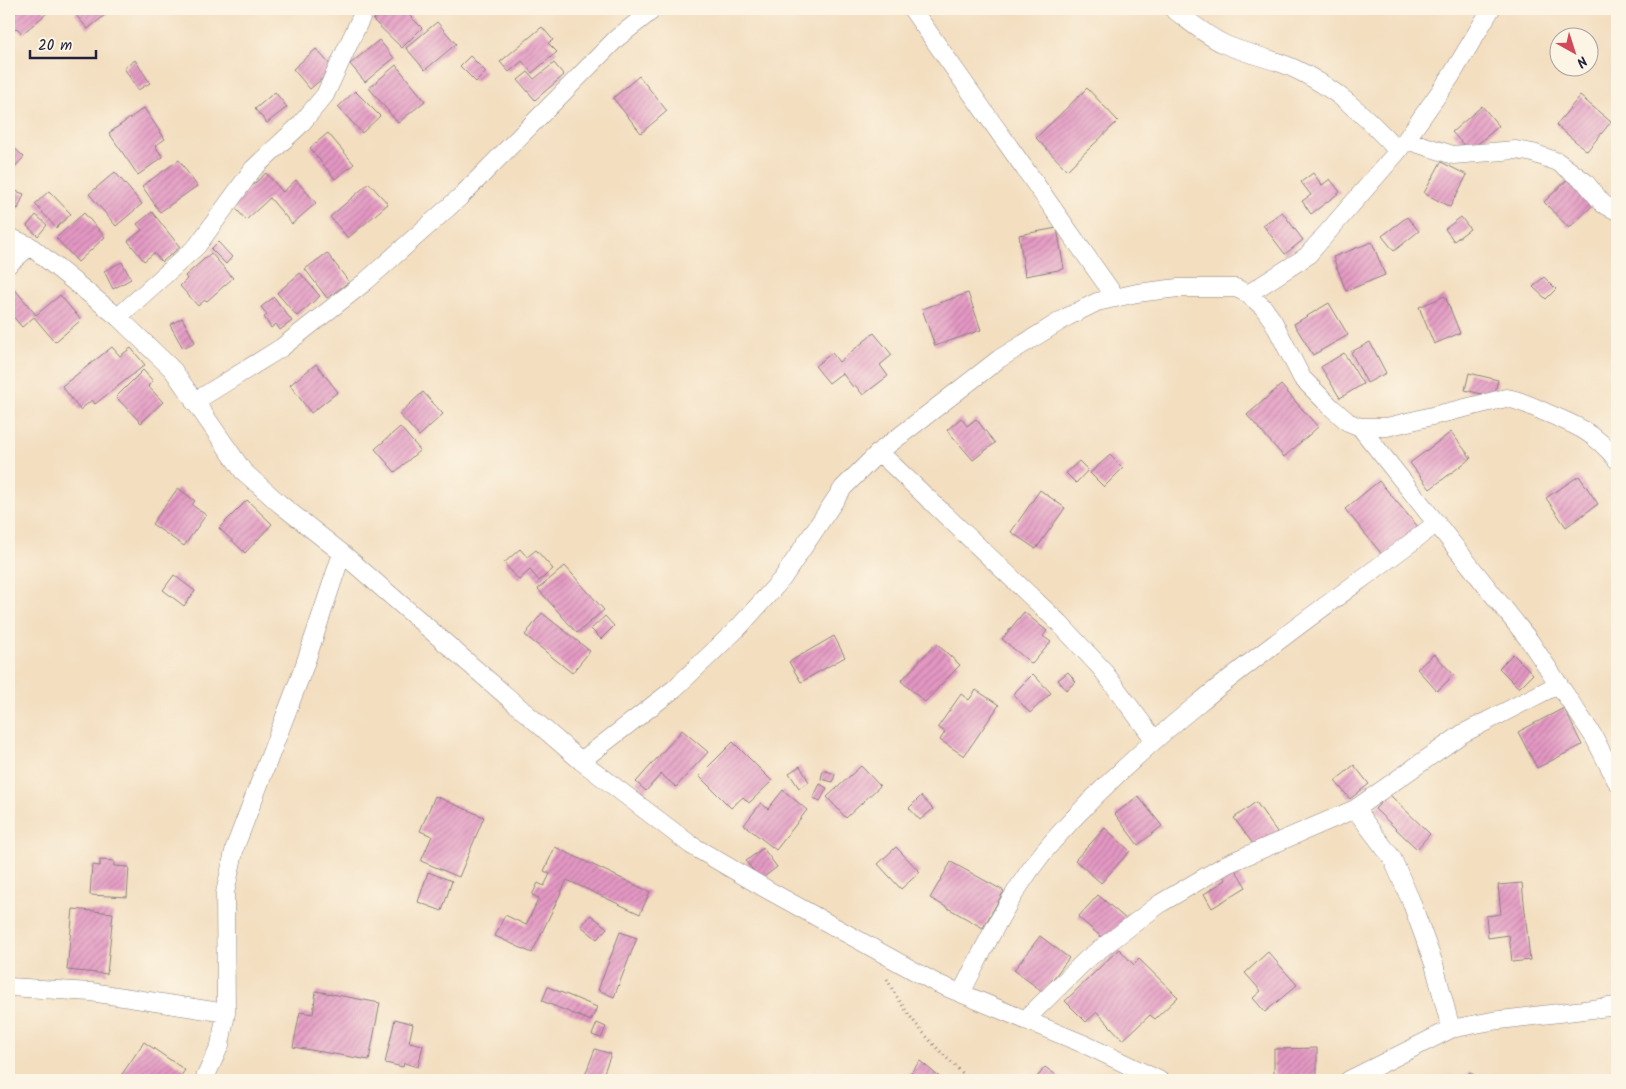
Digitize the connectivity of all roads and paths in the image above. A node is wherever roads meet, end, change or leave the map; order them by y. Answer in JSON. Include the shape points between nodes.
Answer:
{"nodes":[{"id":1,"x":365,"y":9,"type":"edge"},
{"id":2,"x":654,"y":9,"type":"edge"},
{"id":3,"x":912,"y":9,"type":"edge"},
{"id":4,"x":1173,"y":9,"type":"edge"},
{"id":5,"x":1490,"y":9,"type":"edge"},
{"id":6,"x":1402,"y":146,"type":"junction"},
{"id":7,"x":1617,"y":211,"type":"edge"},
{"id":8,"x":9,"y":236,"type":"edge"},
{"id":9,"x":30,"y":246,"type":"junction"},
{"id":10,"x":9,"y":264,"type":"edge"},
{"id":11,"x":1248,"y":294,"type":"junction"},
{"id":12,"x":1116,"y":298,"type":"junction"},
{"id":13,"x":118,"y":317,"type":"junction"},
{"id":14,"x":194,"y":402,"type":"junction"},
{"id":15,"x":1360,"y":427,"type":"junction"},
{"id":16,"x":879,"y":452,"type":"junction"},
{"id":17,"x":1617,"y":460,"type":"edge"},
{"id":18,"x":1437,"y":523,"type":"junction"},
{"id":19,"x":342,"y":553,"type":"junction"},
{"id":20,"x":1559,"y":684,"type":"junction"},
{"id":21,"x":1154,"y":739,"type":"junction"},
{"id":22,"x":581,"y":761,"type":"junction"},
{"id":23,"x":1617,"y":782,"type":"edge"},
{"id":24,"x":1355,"y":809,"type":"junction"},
{"id":25,"x":886,"y":978,"type":"dead end"},
{"id":26,"x":9,"y":987,"type":"edge"},
{"id":27,"x":961,"y":993,"type":"junction"},
{"id":28,"x":1617,"y":1006,"type":"edge"},
{"id":29,"x":226,"y":1013,"type":"junction"},
{"id":30,"x":1025,"y":1020,"type":"junction"},
{"id":31,"x":1450,"y":1029,"type":"junction"},
{"id":32,"x":204,"y":1080,"type":"edge"},
{"id":33,"x":970,"y":1080,"type":"edge"},
{"id":34,"x":1159,"y":1080,"type":"edge"},
{"id":35,"x":1349,"y":1080,"type":"edge"}],
"edges":[{"from":1,"to":13,"type":"street","via":[[325,95],[300,125],[253,169],[197,246]]},
{"from":2,"to":14,"type":"street","via":[[617,38],[460,197],[365,282],[281,348]]},
{"from":3,"to":12,"type":"street"},
{"from":4,"to":6,"type":"street","via":[[1224,44],[1294,68],[1331,89]]},
{"from":5,"to":6,"type":"street","via":[[1450,76]]},
{"from":6,"to":7,"type":"street","via":[[1453,155],[1516,150],[1534,153],[1558,162],[1585,182],[1603,204]]},
{"from":6,"to":11,"type":"street","via":[[1307,256]]},
{"from":8,"to":9,"type":"street"},
{"from":9,"to":10,"type":"street"},
{"from":9,"to":13,"type":"street"},
{"from":11,"to":12,"type":"street","via":[[1236,288],[1215,286]]},
{"from":11,"to":15,"type":"street","via":[[1263,306],[1273,321],[1302,378],[1331,408]]},
{"from":12,"to":16,"type":"street","via":[[1097,302],[1068,317],[999,359]]},
{"from":13,"to":14,"type":"street","via":[[173,370]]},
{"from":14,"to":19,"type":"street","via":[[243,471]]},
{"from":15,"to":17,"type":"street","via":[[1387,427],[1506,398],[1521,400],[1580,426],[1604,444]]},
{"from":15,"to":18,"type":"street"},
{"from":16,"to":21,"type":"street","via":[[1060,624],[1101,668]]},
{"from":16,"to":22,"type":"street","via":[[843,488],[782,579],[739,627],[674,689]]},
{"from":18,"to":20,"type":"street","via":[[1529,640]]},
{"from":18,"to":21,"type":"street"},
{"from":19,"to":22,"type":"street"},
{"from":19,"to":29,"type":"street","via":[[304,666],[235,847],[225,892]]},
{"from":20,"to":23,"type":"street","via":[[1594,737]]},
{"from":20,"to":24,"type":"street","via":[[1462,734]]},
{"from":21,"to":27,"type":"street","via":[[1052,842],[1008,903]]},
{"from":22,"to":27,"type":"street","via":[[691,845],[886,955]]},
{"from":24,"to":30,"type":"street","via":[[1226,864],[1161,903],[1087,959]]},
{"from":24,"to":31,"type":"street","via":[[1392,858],[1411,900],[1434,964]]},
{"from":25,"to":33,"type":"path","via":[[923,1036]]},
{"from":26,"to":29,"type":"street","via":[[90,992]]},
{"from":27,"to":30,"type":"street"},
{"from":28,"to":31,"type":"street","via":[[1492,1020]]},
{"from":29,"to":32,"type":"street","via":[[220,1045]]},
{"from":30,"to":34,"type":"street"},
{"from":31,"to":35,"type":"street"}]}
